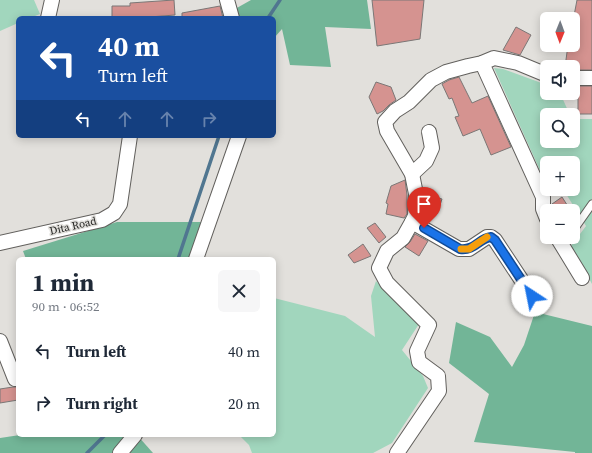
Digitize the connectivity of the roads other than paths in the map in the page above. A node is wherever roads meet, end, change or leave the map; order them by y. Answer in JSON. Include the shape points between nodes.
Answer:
{"nodes":[{"id":1,"x":52,"y":0,"type":"edge"},
{"id":2,"x":227,"y":0,"type":"edge"},
{"id":3,"x":48,"y":16,"type":"edge"},
{"id":4,"x":231,"y":16,"type":"edge"},
{"id":5,"x":482,"y":63,"type":"junction"},
{"id":6,"x":540,"y":72,"type":"edge"},
{"id":7,"x":580,"y":78,"type":"edge"},
{"id":8,"x":592,"y":78,"type":"edge"},
{"id":9,"x":429,"y":132,"type":"dead end"},
{"id":10,"x":130,"y":138,"type":"edge"},
{"id":11,"x":238,"y":138,"type":"edge"},
{"id":12,"x":412,"y":174,"type":"junction"},
{"id":13,"x":543,"y":204,"type":"edge"},
{"id":14,"x":592,"y":204,"type":"edge"},
{"id":15,"x":580,"y":221,"type":"edge"},
{"id":16,"x":412,"y":222,"type":"junction"},
{"id":17,"x":0,"y":243,"type":"edge"},
{"id":18,"x":565,"y":244,"type":"edge"},
{"id":19,"x":197,"y":257,"type":"edge"},
{"id":20,"x":582,"y":278,"type":"dead end"},
{"id":21,"x":532,"y":296,"type":"dead end"},
{"id":22,"x":0,"y":341,"type":"edge"},
{"id":23,"x":15,"y":379,"type":"dead end"},
{"id":24,"x":133,"y":437,"type":"edge"},
{"id":25,"x":120,"y":453,"type":"edge"},
{"id":26,"x":397,"y":453,"type":"edge"}],
"edges":[{"from":1,"to":3,"type":"street"},
{"from":2,"to":4,"type":"street"},
{"from":5,"to":6,"type":"street","via":[[494,58]]},
{"from":5,"to":12,"type":"street","via":[[446,72],[431,80],[410,102],[395,111],[385,122]]},
{"from":5,"to":13,"type":"street","via":[[543,197]]},
{"from":7,"to":8,"type":"street"},
{"from":9,"to":12,"type":"street","via":[[432,148],[426,161]]},
{"from":10,"to":17,"type":"street","name":"Dita Road","via":[[120,204],[114,213],[102,220]]},
{"from":11,"to":19,"type":"street"},
{"from":12,"to":16,"type":"street","via":[[416,194],[415,216]]},
{"from":14,"to":15,"type":"lane"},
{"from":16,"to":21,"type":"street","via":[[460,249],[469,249],[486,237],[491,237]]},
{"from":16,"to":26,"type":"street","via":[[403,238],[388,251],[378,268],[387,282],[429,325],[416,351],[419,362],[438,376],[439,391]]},
{"from":18,"to":20,"type":"street"},
{"from":22,"to":23,"type":"street"},
{"from":24,"to":25,"type":"street"}]}
